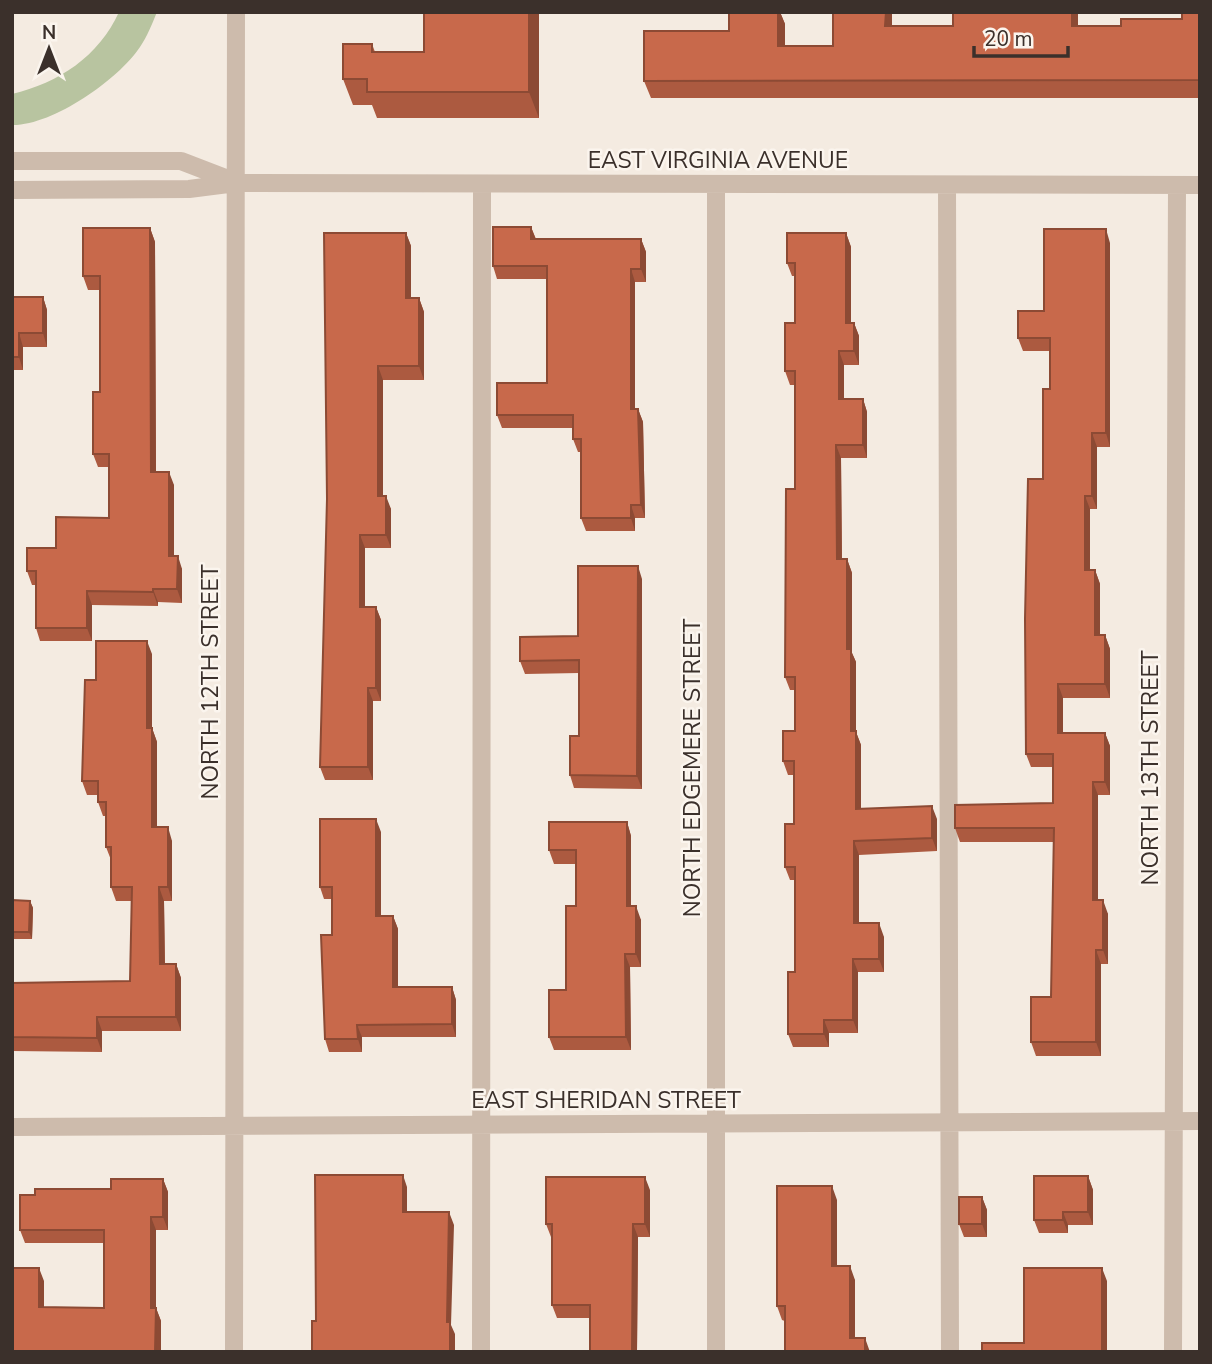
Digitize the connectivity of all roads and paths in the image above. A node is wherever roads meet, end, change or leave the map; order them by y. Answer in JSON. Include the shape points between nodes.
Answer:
{"nodes":[{"id":1,"x":236,"y":12,"type":"edge"},
{"id":2,"x":12,"y":161,"type":"edge"},
{"id":3,"x":236,"y":183,"type":"junction"},
{"id":4,"x":482,"y":184,"type":"junction"},
{"id":5,"x":716,"y":184,"type":"junction"},
{"id":6,"x":947,"y":185,"type":"junction"},
{"id":7,"x":1177,"y":185,"type":"junction"},
{"id":8,"x":1200,"y":185,"type":"edge"},
{"id":9,"x":12,"y":190,"type":"edge"},
{"id":10,"x":1173,"y":1121,"type":"junction"},
{"id":11,"x":1200,"y":1121,"type":"edge"},
{"id":12,"x":482,"y":1123,"type":"junction"},
{"id":13,"x":951,"y":1124,"type":"junction"},
{"id":14,"x":717,"y":1125,"type":"junction"},
{"id":15,"x":235,"y":1127,"type":"junction"},
{"id":16,"x":12,"y":1128,"type":"edge"},
{"id":17,"x":234,"y":1352,"type":"edge"},
{"id":18,"x":481,"y":1352,"type":"edge"},
{"id":19,"x":716,"y":1352,"type":"edge"},
{"id":20,"x":950,"y":1352,"type":"edge"},
{"id":21,"x":1173,"y":1352,"type":"edge"}],
"edges":[{"from":1,"to":3,"type":"street","name":"NORTH 12TH STREET"},
{"from":2,"to":3,"type":"street","name":"EAST VIRGINIA AVENUE","via":[[181,161]]},
{"from":3,"to":4,"type":"street","name":"EAST VIRGINIA AVENUE"},
{"from":3,"to":9,"type":"street","name":"EAST VIRGINIA AVENUE","via":[[189,189]]},
{"from":3,"to":15,"type":"street","name":"NORTH 12TH STREET"},
{"from":4,"to":5,"type":"street","name":"EAST VIRGINIA AVENUE"},
{"from":4,"to":12,"type":"street"},
{"from":5,"to":6,"type":"street","name":"EAST VIRGINIA AVENUE"},
{"from":5,"to":14,"type":"street","name":"NORTH EDGEMERE STREET"},
{"from":6,"to":7,"type":"street","name":"EAST VIRGINIA AVENUE"},
{"from":6,"to":13,"type":"street"},
{"from":7,"to":8,"type":"street","name":"EAST VIRGINIA AVENUE"},
{"from":7,"to":10,"type":"street","name":"NORTH 13TH STREET"},
{"from":10,"to":11,"type":"street","name":"EAST SHERIDAN STREET"},
{"from":10,"to":13,"type":"street","name":"EAST SHERIDAN STREET"},
{"from":10,"to":21,"type":"street","name":"NORTH 13TH STREET"},
{"from":12,"to":14,"type":"street","name":"EAST SHERIDAN STREET"},
{"from":12,"to":15,"type":"street","name":"EAST SHERIDAN STREET"},
{"from":12,"to":18,"type":"street"},
{"from":13,"to":14,"type":"street","name":"EAST SHERIDAN STREET"},
{"from":13,"to":20,"type":"street"},
{"from":14,"to":19,"type":"street","name":"NORTH EDGEMERE STREET"},
{"from":15,"to":16,"type":"street","name":"EAST SHERIDAN STREET"},
{"from":15,"to":17,"type":"street","name":"NORTH 12TH STREET"}]}
